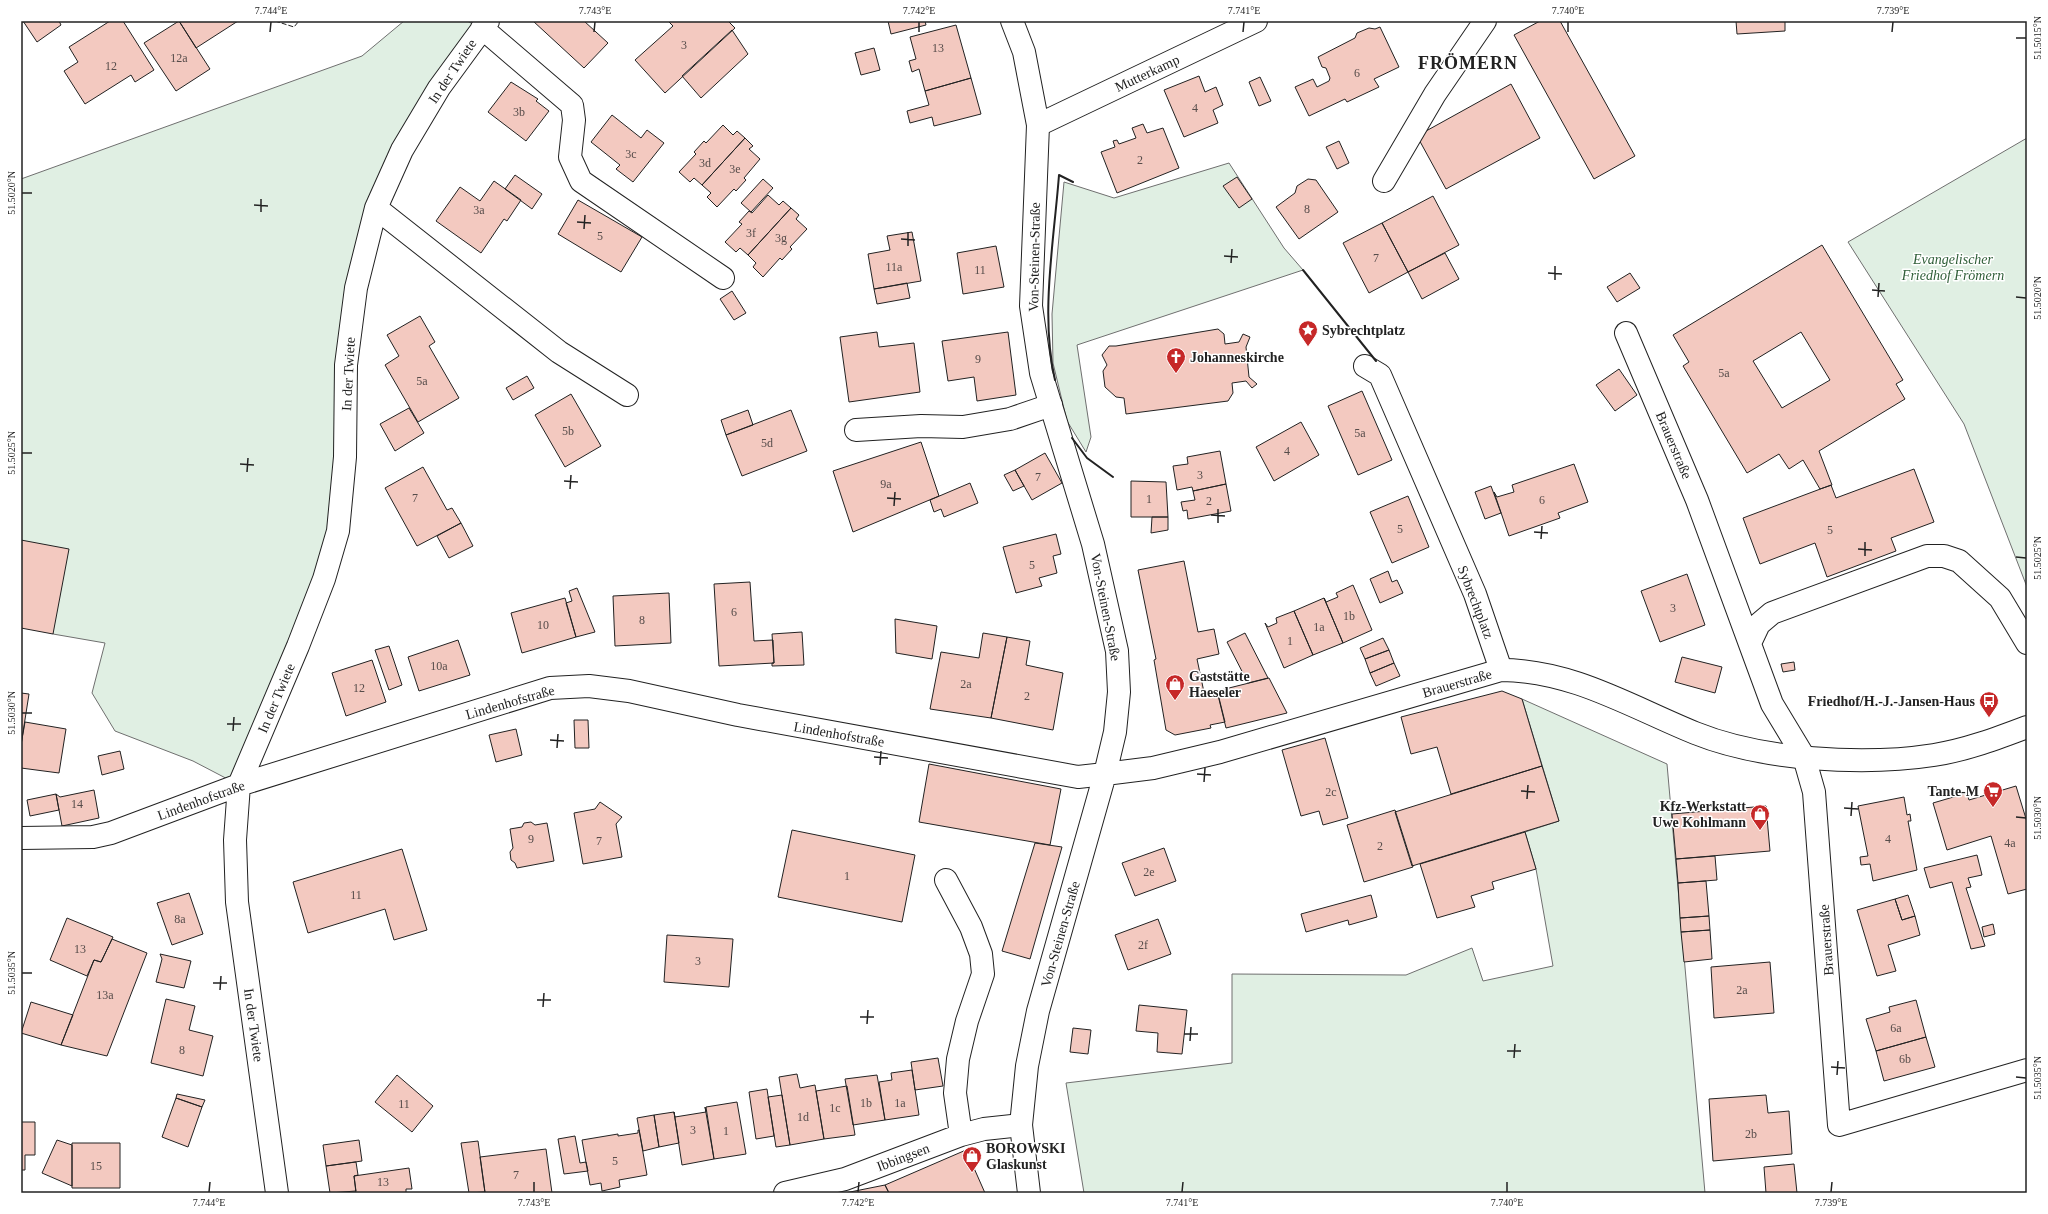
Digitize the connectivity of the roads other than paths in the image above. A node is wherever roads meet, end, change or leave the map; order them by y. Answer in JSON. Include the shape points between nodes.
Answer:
{"nodes":[{"id":1,"x":1012,"y":21,"type":"edge"},
{"id":2,"x":1256,"y":21,"type":"edge"},
{"id":3,"x":1485,"y":21,"type":"edge"},
{"id":4,"x":485,"y":25,"type":"edge"},
{"id":5,"x":1038,"y":125,"type":"junction"},
{"id":6,"x":1384,"y":181,"type":"dead end"},
{"id":7,"x":376,"y":208,"type":"junction"},
{"id":8,"x":723,"y":278,"type":"dead end"},
{"id":9,"x":1626,"y":333,"type":"dead end"},
{"id":10,"x":1365,"y":366,"type":"dead end"},
{"id":11,"x":627,"y":395,"type":"dead end"},
{"id":12,"x":1051,"y":405,"type":"junction"},
{"id":13,"x":856,"y":430,"type":"dead end"},
{"id":14,"x":1750,"y":643,"type":"junction"},
{"id":15,"x":2027,"y":643,"type":"edge"},
{"id":16,"x":1501,"y":670,"type":"junction"},
{"id":17,"x":2027,"y":727,"type":"edge"},
{"id":18,"x":1804,"y":757,"type":"junction"},
{"id":19,"x":1105,"y":774,"type":"junction"},
{"id":20,"x":239,"y":785,"type":"junction"},
{"id":21,"x":21,"y":838,"type":"edge"},
{"id":22,"x":946,"y":880,"type":"dead end"},
{"id":23,"x":2027,"y":1070,"type":"edge"},
{"id":24,"x":1021,"y":1125,"type":"junction"},
{"id":25,"x":961,"y":1135,"type":"junction"},
{"id":26,"x":277,"y":1193,"type":"edge"},
{"id":27,"x":785,"y":1193,"type":"edge"},
{"id":28,"x":1029,"y":1193,"type":"edge"}],
"edges":[{"from":1,"to":5,"type":"street","name":"Von-Steinen-Straße","via":[[1024,52]]},
{"from":2,"to":5,"type":"street","name":"Mutterkamp"},
{"from":3,"to":6,"type":"street","via":[[1435,94]]},
{"from":4,"to":7,"type":"street","name":"In der Twiete","via":[[439,88],[409,138]]},
{"from":4,"to":8,"type":"street","via":[[572,105],[574,120],[570,157],[581,181]]},
{"from":5,"to":12,"type":"street","name":"Von-Steinen-Straße","via":[[1031,306],[1041,373]]},
{"from":7,"to":11,"type":"street","via":[[559,352]]},
{"from":7,"to":20,"type":"street","name":"In der Twiete","via":[[356,288],[346,365],[345,457],[338,531],[324,579],[304,631]]},
{"from":9,"to":14,"type":"street","name":"Brauerstraße","via":[[1697,500]]},
{"from":10,"to":16,"type":"street","name":"Sybrechtplatz","via":[[1380,375],[1475,594]]},
{"from":12,"to":13,"type":"street","via":[[1010,419],[963,427],[921,426]]},
{"from":12,"to":19,"type":"street","name":"Von-Steinen-Straße","via":[[1093,544],[1117,651],[1119,692],[1115,732]]},
{"from":14,"to":15,"type":"street","via":[[1760,624],[1772,613],[1927,556],[1944,556],[1959,561],[2000,598]]},
{"from":14,"to":18,"type":"street","name":"Brauerstraße","via":[[1772,704]]},
{"from":16,"to":18,"type":"street","name":"Brauerstraße","via":[[1547,674],[1597,689],[1695,733],[1738,748]]},
{"from":16,"to":19,"type":"street","name":"Brauerstraße","via":[[1220,752],[1153,768]]},
{"from":17,"to":18,"type":"street","name":"Brauerstraße","via":[[1996,739],[1935,755],[1870,760]]},
{"from":18,"to":23,"type":"street","name":"Brauerstraße","via":[[1814,792],[1839,1125]]},
{"from":19,"to":20,"type":"street","name":"Lindenhofstraße","via":[[1078,778],[738,716],[629,691],[589,686],[550,688]]},
{"from":19,"to":24,"type":"street","name":"Von-Steinen-Straße","via":[[1038,1011],[1027,1066]]},
{"from":20,"to":21,"type":"street","name":"Lindenhofstraße","via":[[111,833],[92,837]]},
{"from":20,"to":26,"type":"street","name":"In der Twiete","via":[[235,840],[237,902]]},
{"from":22,"to":25,"type":"street","via":[[971,927],[981,954],[983,974],[967,1021],[958,1059],[955,1093]]},
{"from":24,"to":25,"type":"street","name":"Ibbingsen","via":[[984,1129]]},
{"from":24,"to":28,"type":"street","name":"Von-Steinen-Straße"},
{"from":25,"to":27,"type":"street","name":"Ibbingsen","via":[[845,1178]]}]}
